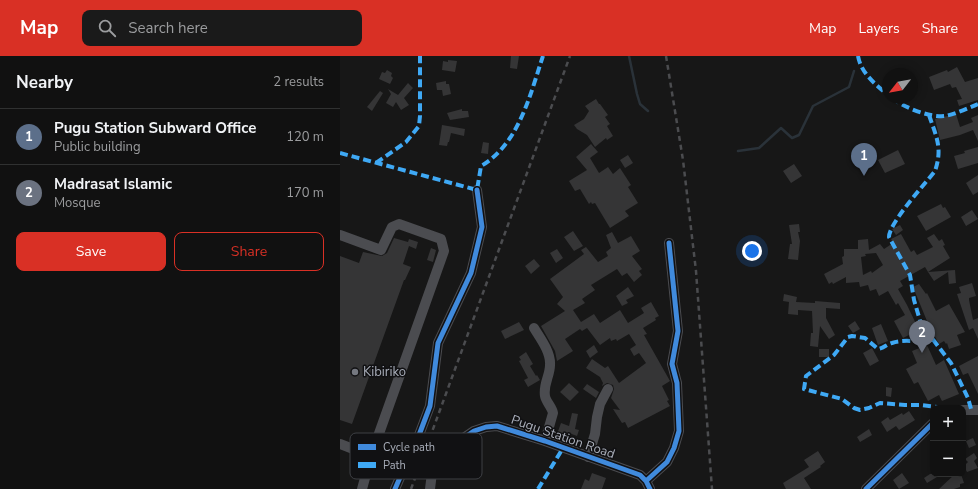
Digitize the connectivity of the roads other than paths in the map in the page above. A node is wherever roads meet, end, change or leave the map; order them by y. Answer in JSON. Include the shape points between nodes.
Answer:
{"nodes":[{"id":1,"x":477,"y":190,"type":"dead end"},
{"id":2,"x":340,"y":235,"type":"edge"},
{"id":3,"x":669,"y":243,"type":"dead end"},
{"id":4,"x":534,"y":328,"type":"dead end"},
{"id":5,"x":608,"y":389,"type":"dead end"},
{"id":6,"x":966,"y":410,"type":"edge"},
{"id":7,"x":978,"y":410,"type":"edge"},
{"id":8,"x":930,"y":426,"type":"edge"},
{"id":9,"x":379,"y":433,"type":"edge"},
{"id":10,"x":420,"y":433,"type":"edge"},
{"id":11,"x":471,"y":433,"type":"edge"},
{"id":12,"x":545,"y":441,"type":"junction"},
{"id":13,"x":340,"y":444,"type":"edge"},
{"id":14,"x":350,"y":448,"type":"edge"},
{"id":15,"x":588,"y":457,"type":"junction"},
{"id":16,"x":365,"y":479,"type":"edge"},
{"id":17,"x":399,"y":479,"type":"edge"},
{"id":18,"x":431,"y":479,"type":"edge"},
{"id":19,"x":648,"y":485,"type":"edge"},
{"id":20,"x":362,"y":489,"type":"edge"},
{"id":21,"x":395,"y":489,"type":"edge"},
{"id":22,"x":430,"y":489,"type":"edge"},
{"id":23,"x":866,"y":489,"type":"edge"}],
"edges":[{"from":1,"to":10,"type":"street","via":[[482,227],[471,273],[438,343],[430,406]]},
{"from":2,"to":9,"type":"street","via":[[381,250],[392,227],[399,224],[441,239],[444,251]]},
{"from":3,"to":19,"type":"street","via":[[678,331],[672,364],[678,383],[679,430],[667,462]]},
{"from":4,"to":12,"type":"street","via":[[550,359],[544,388],[545,398],[553,413]]},
{"from":5,"to":15,"type":"street","via":[[600,404]]},
{"from":6,"to":7,"type":"street"},
{"from":8,"to":23,"type":"street"},
{"from":11,"to":12,"type":"street","name":"Pugu Station Road","via":[[497,426]]},
{"from":12,"to":15,"type":"street","name":"Pugu Station Road"},
{"from":13,"to":14,"type":"street"},
{"from":15,"to":19,"type":"street","name":"Pugu Station Road","via":[[640,475]]},
{"from":16,"to":20,"type":"street"},
{"from":17,"to":21,"type":"street"},
{"from":18,"to":22,"type":"street"}]}
